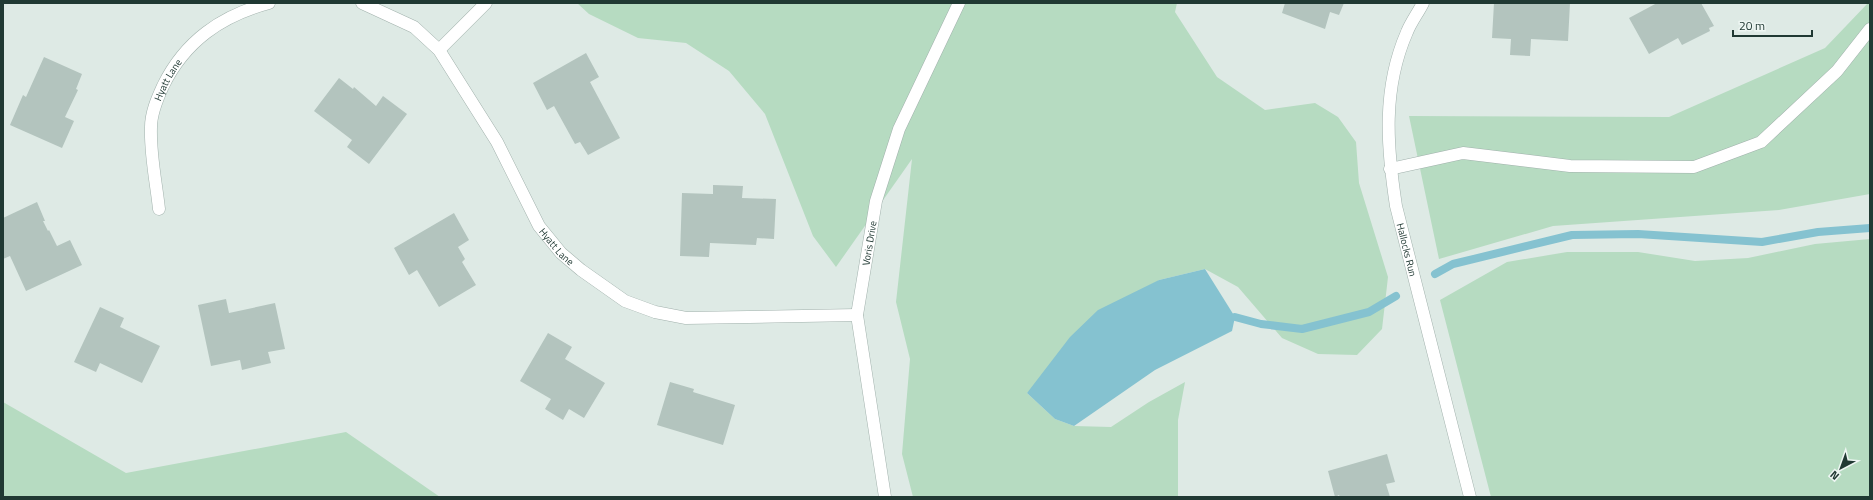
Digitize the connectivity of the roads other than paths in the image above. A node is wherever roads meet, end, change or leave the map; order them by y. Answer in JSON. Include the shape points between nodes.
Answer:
{"nodes":[{"id":1,"x":269,"y":3,"type":"edge"},
{"id":2,"x":362,"y":3,"type":"edge"},
{"id":3,"x":486,"y":3,"type":"edge"},
{"id":4,"x":959,"y":3,"type":"edge"},
{"id":5,"x":1423,"y":3,"type":"edge"},
{"id":6,"x":1870,"y":29,"type":"edge"},
{"id":7,"x":439,"y":50,"type":"junction"},
{"id":8,"x":1390,"y":169,"type":"junction"},
{"id":9,"x":159,"y":209,"type":"dead end"},
{"id":10,"x":856,"y":315,"type":"junction"},
{"id":11,"x":885,"y":497,"type":"edge"},
{"id":12,"x":1470,"y":497,"type":"edge"}],
"edges":[{"from":1,"to":9,"type":"street","name":"Hyatt Lane","via":[[246,9],[214,26],[190,45],[171,68],[156,101],[151,125],[151,154]]},
{"from":2,"to":7,"type":"street","name":"Hyatt Lane","via":[[414,27]]},
{"from":3,"to":7,"type":"street"},
{"from":4,"to":10,"type":"street","name":"Voris Drive","via":[[899,129],[876,201]]},
{"from":5,"to":8,"type":"street","name":"Hallocks Run","via":[[1407,32],[1394,71],[1388,105]]},
{"from":6,"to":8,"type":"street","via":[[1837,71],[1761,142],[1694,167],[1570,166],[1463,153]]},
{"from":7,"to":10,"type":"street","name":"Hyatt Lane","via":[[497,142],[539,226],[561,253],[626,301],[655,312],[686,318]]},
{"from":8,"to":12,"type":"street","name":"Hallocks Run","via":[[1396,206]]},
{"from":10,"to":11,"type":"street","name":"Voris Drive"}]}
